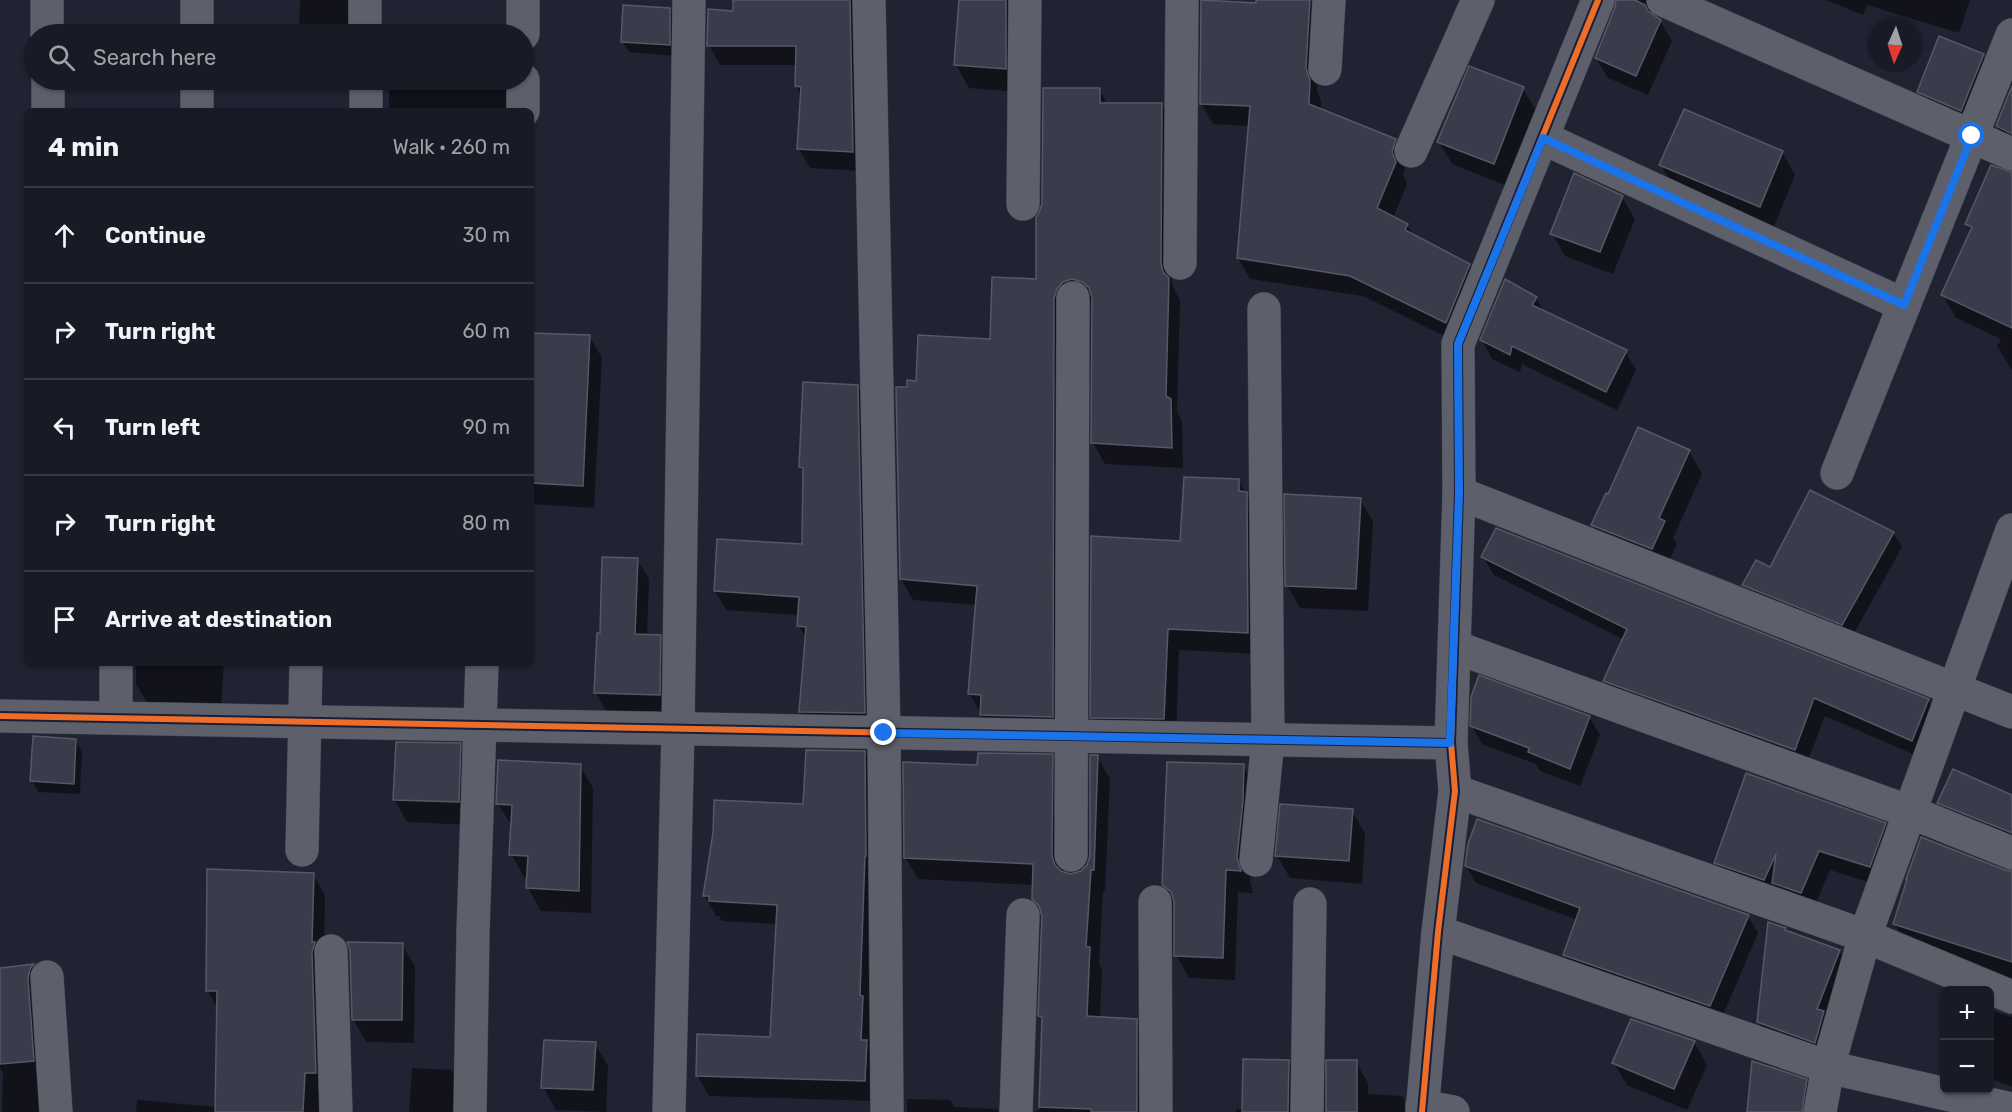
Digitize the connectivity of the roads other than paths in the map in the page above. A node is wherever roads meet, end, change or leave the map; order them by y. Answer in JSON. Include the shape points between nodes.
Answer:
{"nodes":[{"id":1,"x":47,"y":0,"type":"edge"},
{"id":2,"x":196,"y":0,"type":"edge"},
{"id":3,"x":365,"y":0,"type":"edge"},
{"id":4,"x":523,"y":0,"type":"edge"},
{"id":5,"x":689,"y":0,"type":"edge"},
{"id":6,"x":869,"y":0,"type":"edge"},
{"id":7,"x":1025,"y":0,"type":"edge"},
{"id":8,"x":1182,"y":0,"type":"edge"},
{"id":9,"x":1329,"y":0,"type":"edge"},
{"id":10,"x":1478,"y":0,"type":"edge"},
{"id":11,"x":1598,"y":0,"type":"edge"},
{"id":12,"x":1663,"y":0,"type":"edge"},
{"id":13,"x":47,"y":24,"type":"edge"},
{"id":14,"x":197,"y":24,"type":"edge"},
{"id":15,"x":366,"y":24,"type":"edge"},
{"id":16,"x":523,"y":24,"type":"edge"},
{"id":17,"x":2012,"y":35,"type":"edge"},
{"id":18,"x":1325,"y":69,"type":"dead end"},
{"id":19,"x":48,"y":90,"type":"edge"},
{"id":20,"x":197,"y":90,"type":"edge"},
{"id":21,"x":366,"y":90,"type":"edge"},
{"id":22,"x":523,"y":90,"type":"edge"},
{"id":23,"x":48,"y":108,"type":"edge"},
{"id":24,"x":197,"y":108,"type":"edge"},
{"id":25,"x":366,"y":108,"type":"edge"},
{"id":26,"x":524,"y":108,"type":"edge"},
{"id":27,"x":1972,"y":136,"type":"junction"},
{"id":28,"x":1543,"y":138,"type":"junction"},
{"id":29,"x":1411,"y":152,"type":"dead end"},
{"id":30,"x":2012,"y":154,"type":"edge"},
{"id":31,"x":1023,"y":204,"type":"dead end"},
{"id":32,"x":1180,"y":263,"type":"dead end"},
{"id":33,"x":1073,"y":298,"type":"dead end"},
{"id":34,"x":1904,"y":305,"type":"junction"},
{"id":35,"x":1264,"y":309,"type":"dead end"},
{"id":36,"x":1837,"y":473,"type":"dead end"},
{"id":37,"x":1459,"y":494,"type":"junction"},
{"id":38,"x":2012,"y":530,"type":"edge"},
{"id":39,"x":1455,"y":647,"type":"junction"},
{"id":40,"x":116,"y":666,"type":"edge"},
{"id":41,"x":306,"y":666,"type":"edge"},
{"id":42,"x":482,"y":666,"type":"edge"},
{"id":43,"x":1954,"y":689,"type":"junction"},
{"id":44,"x":2012,"y":712,"type":"edge"},
{"id":45,"x":0,"y":716,"type":"edge"},
{"id":46,"x":116,"y":718,"type":"junction"},
{"id":47,"x":305,"y":722,"type":"junction"},
{"id":48,"x":479,"y":725,"type":"junction"},
{"id":49,"x":678,"y":729,"type":"junction"},
{"id":50,"x":884,"y":733,"type":"junction"},
{"id":51,"x":1071,"y":736,"type":"junction"},
{"id":52,"x":1268,"y":740,"type":"junction"},
{"id":53,"x":1450,"y":743,"type":"junction"},
{"id":54,"x":1455,"y":791,"type":"junction"},
{"id":55,"x":1910,"y":812,"type":"junction"},
{"id":56,"x":302,"y":850,"type":"dead end"},
{"id":57,"x":2012,"y":853,"type":"edge"},
{"id":58,"x":1071,"y":855,"type":"dead end"},
{"id":59,"x":1256,"y":860,"type":"dead end"},
{"id":60,"x":1155,"y":902,"type":"dead end"},
{"id":61,"x":1310,"y":904,"type":"dead end"},
{"id":62,"x":1023,"y":915,"type":"dead end"},
{"id":63,"x":1438,"y":932,"type":"junction"},
{"id":64,"x":1865,"y":936,"type":"junction"},
{"id":65,"x":331,"y":951,"type":"dead end"},
{"id":66,"x":47,"y":977,"type":"dead end"},
{"id":67,"x":2012,"y":997,"type":"edge"},
{"id":68,"x":1828,"y":1067,"type":"junction"},
{"id":69,"x":2007,"y":1108,"type":"dead end"},
{"id":70,"x":1432,"y":1110,"type":"edge"},
{"id":71,"x":56,"y":1112,"type":"edge"},
{"id":72,"x":336,"y":1112,"type":"edge"},
{"id":73,"x":470,"y":1112,"type":"edge"},
{"id":74,"x":669,"y":1112,"type":"edge"},
{"id":75,"x":887,"y":1112,"type":"edge"},
{"id":76,"x":1016,"y":1112,"type":"edge"},
{"id":77,"x":1156,"y":1112,"type":"edge"},
{"id":78,"x":1307,"y":1112,"type":"edge"},
{"id":79,"x":1820,"y":1112,"type":"edge"}],
"edges":[{"from":1,"to":13,"type":"street"},
{"from":2,"to":14,"type":"street"},
{"from":3,"to":15,"type":"street"},
{"from":4,"to":16,"type":"street"},
{"from":5,"to":49,"type":"street"},
{"from":6,"to":50,"type":"street"},
{"from":7,"to":31,"type":"street"},
{"from":8,"to":32,"type":"street"},
{"from":9,"to":18,"type":"street"},
{"from":10,"to":29,"type":"street"},
{"from":11,"to":28,"type":"street"},
{"from":12,"to":27,"type":"street"},
{"from":17,"to":27,"type":"street"},
{"from":19,"to":23,"type":"street"},
{"from":20,"to":24,"type":"street"},
{"from":21,"to":25,"type":"street"},
{"from":22,"to":26,"type":"street"},
{"from":27,"to":30,"type":"street"},
{"from":27,"to":34,"type":"street"},
{"from":28,"to":34,"type":"street"},
{"from":28,"to":37,"type":"street","via":[[1458,344]]},
{"from":33,"to":51,"type":"street"},
{"from":34,"to":36,"type":"street"},
{"from":35,"to":52,"type":"street"},
{"from":37,"to":39,"type":"street"},
{"from":37,"to":43,"type":"street"},
{"from":38,"to":43,"type":"street"},
{"from":39,"to":53,"type":"street"},
{"from":39,"to":55,"type":"street"},
{"from":40,"to":46,"type":"street"},
{"from":41,"to":47,"type":"street"},
{"from":42,"to":48,"type":"street"},
{"from":43,"to":44,"type":"street"},
{"from":43,"to":55,"type":"street"},
{"from":45,"to":46,"type":"street"},
{"from":46,"to":47,"type":"street"},
{"from":47,"to":48,"type":"street"},
{"from":47,"to":56,"type":"street"},
{"from":48,"to":49,"type":"street"},
{"from":48,"to":73,"type":"street"},
{"from":49,"to":50,"type":"street"},
{"from":49,"to":74,"type":"street"},
{"from":50,"to":51,"type":"street"},
{"from":50,"to":75,"type":"street"},
{"from":51,"to":52,"type":"street"},
{"from":51,"to":58,"type":"street"},
{"from":52,"to":53,"type":"street"},
{"from":52,"to":59,"type":"street"},
{"from":53,"to":54,"type":"street"},
{"from":54,"to":63,"type":"street"},
{"from":54,"to":64,"type":"street"},
{"from":55,"to":57,"type":"street"},
{"from":55,"to":64,"type":"street"},
{"from":60,"to":77,"type":"street"},
{"from":61,"to":78,"type":"street"},
{"from":62,"to":76,"type":"street"},
{"from":63,"to":68,"type":"street"},
{"from":63,"to":70,"type":"street"},
{"from":64,"to":67,"type":"street"},
{"from":64,"to":68,"type":"street"},
{"from":65,"to":72,"type":"street"},
{"from":66,"to":71,"type":"street"},
{"from":68,"to":69,"type":"street"},
{"from":68,"to":79,"type":"street"}]}
